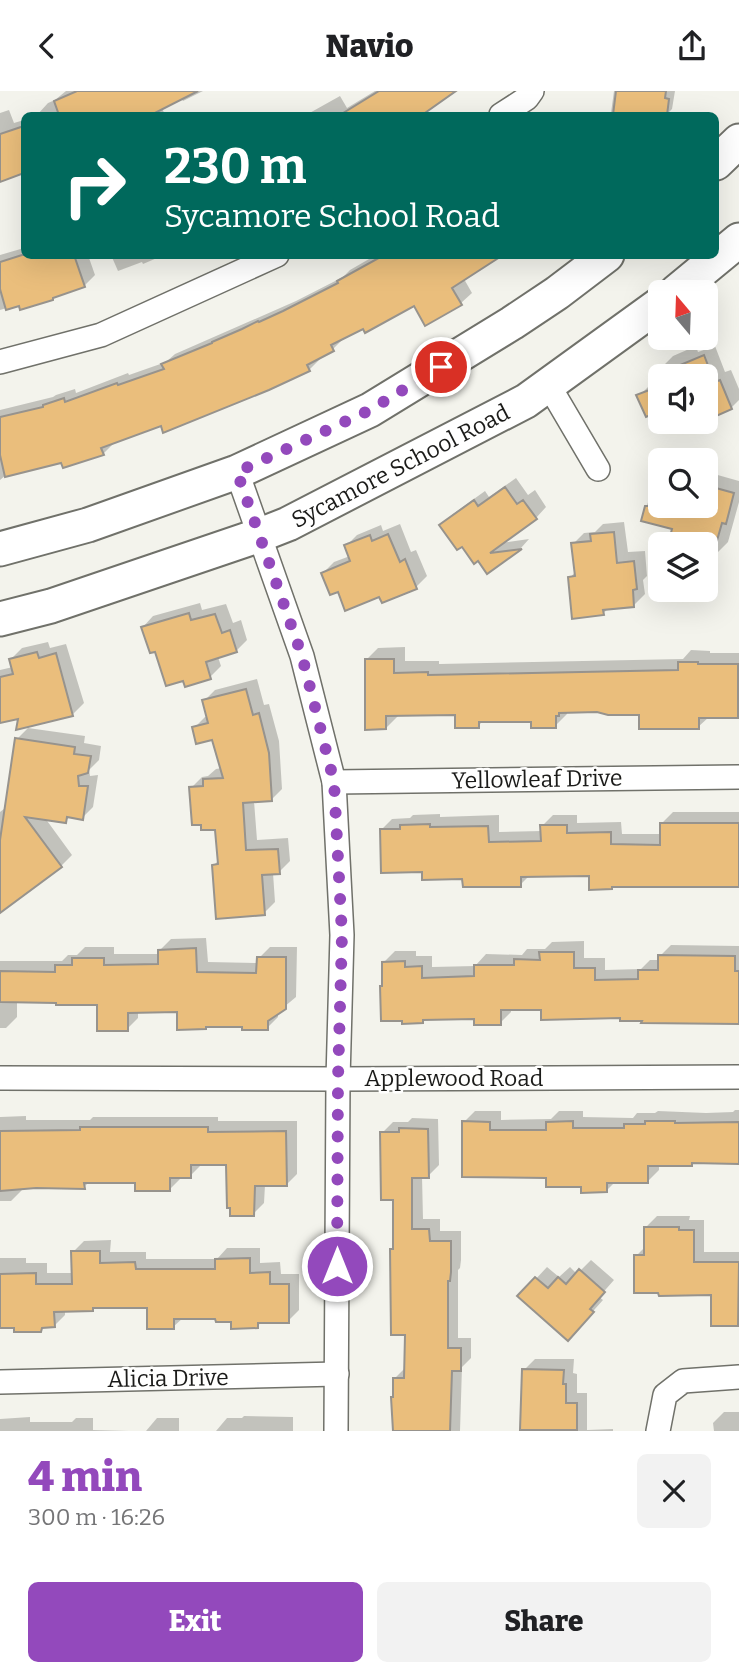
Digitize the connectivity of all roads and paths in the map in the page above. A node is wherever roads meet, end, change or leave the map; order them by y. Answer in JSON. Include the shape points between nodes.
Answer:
{"nodes":[{"id":1,"x":532,"y":91,"type":"edge"},
{"id":2,"x":506,"y":112,"type":"edge"},
{"id":3,"x":739,"y":141,"type":"edge"},
{"id":4,"x":719,"y":160,"type":"edge"},
{"id":5,"x":739,"y":240,"type":"edge"},
{"id":6,"x":719,"y":257,"type":"edge"},
{"id":7,"x":269,"y":259,"type":"edge"},
{"id":8,"x":602,"y":259,"type":"edge"},
{"id":9,"x":716,"y":259,"type":"edge"},
{"id":10,"x":691,"y":280,"type":"edge"},
{"id":11,"x":648,"y":313,"type":"edge"},
{"id":12,"x":0,"y":362,"type":"edge"},
{"id":13,"x":548,"y":384,"type":"junction"},
{"id":14,"x":598,"y":469,"type":"dead end"},
{"id":15,"x":237,"y":472,"type":"junction"},
{"id":16,"x":260,"y":535,"type":"junction"},
{"id":17,"x":0,"y":549,"type":"edge"},
{"id":18,"x":0,"y":619,"type":"edge"},
{"id":19,"x":739,"y":777,"type":"edge"},
{"id":20,"x":334,"y":782,"type":"junction"},
{"id":21,"x":739,"y":1077,"type":"edge"},
{"id":22,"x":0,"y":1078,"type":"edge"},
{"id":23,"x":338,"y":1079,"type":"junction"},
{"id":24,"x":337,"y":1374,"type":"junction"},
{"id":25,"x":739,"y":1377,"type":"edge"},
{"id":26,"x":0,"y":1382,"type":"edge"},
{"id":27,"x":337,"y":1431,"type":"edge"},
{"id":28,"x":658,"y":1431,"type":"edge"}],
"edges":[{"from":1,"to":2,"type":"street"},
{"from":3,"to":4,"type":"main road"},
{"from":5,"to":6,"type":"main road"},
{"from":7,"to":12,"type":"street","via":[[101,335]]},
{"from":8,"to":15,"type":"main road","via":[[512,323],[370,410]]},
{"from":9,"to":10,"type":"main road"},
{"from":11,"to":13,"type":"main road","name":"Sycamore School Road"},
{"from":13,"to":14,"type":"street"},
{"from":13,"to":16,"type":"main road","name":"Sycamore School Road","via":[[526,401]]},
{"from":15,"to":16,"type":"street"},
{"from":15,"to":17,"type":"main road","via":[[88,525]]},
{"from":16,"to":18,"type":"main road","name":"Sycamore School Road"},
{"from":16,"to":20,"type":"street","via":[[302,656]]},
{"from":19,"to":20,"type":"street","name":"Yellowleaf Drive"},
{"from":20,"to":23,"type":"street","via":[[342,935]]},
{"from":21,"to":23,"type":"street","name":"Applewood Road"},
{"from":22,"to":23,"type":"street","name":"Applewood Road"},
{"from":23,"to":24,"type":"street"},
{"from":24,"to":26,"type":"street","name":"Alicia Drive"},
{"from":24,"to":27,"type":"street"},
{"from":25,"to":28,"type":"street","via":[[677,1385],[665,1395]]}]}
